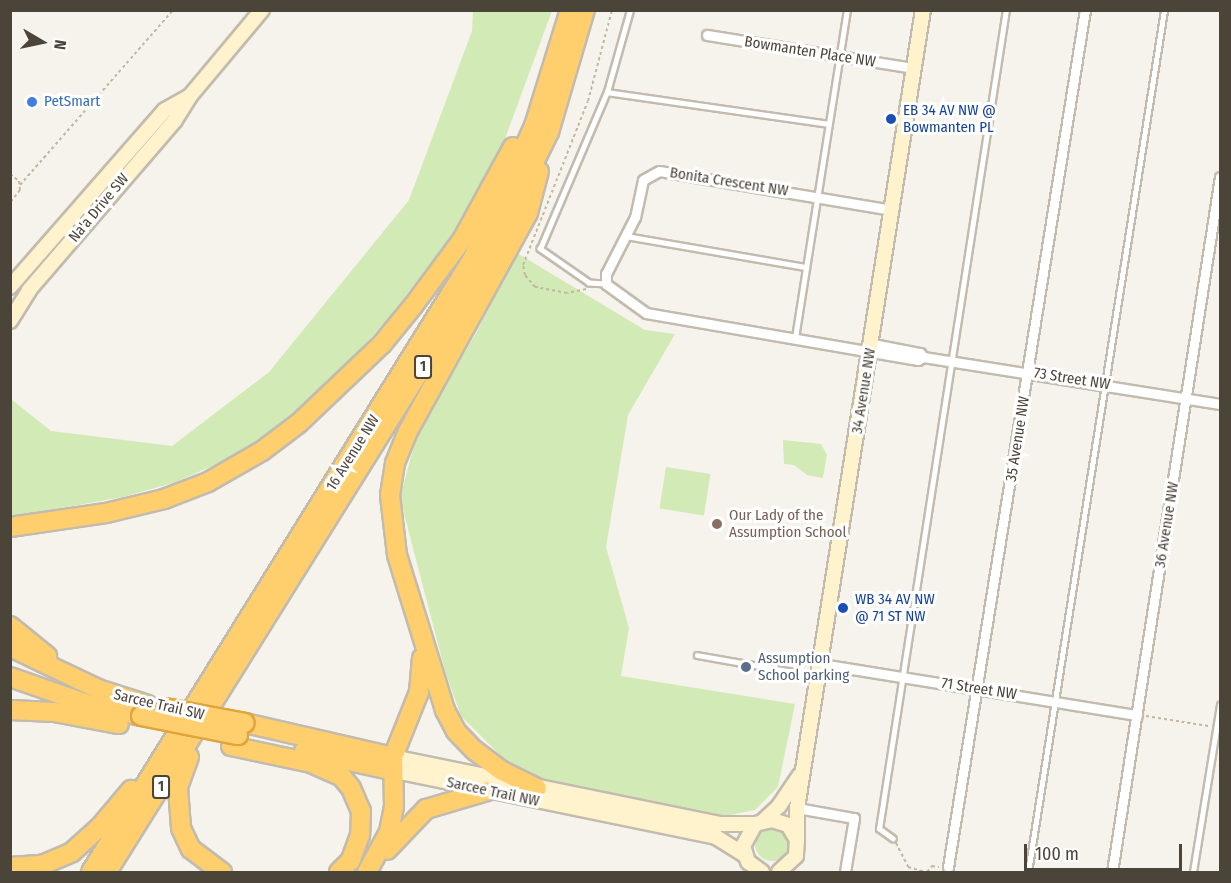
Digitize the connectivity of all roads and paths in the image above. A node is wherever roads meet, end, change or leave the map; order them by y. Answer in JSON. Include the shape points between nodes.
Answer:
{"nodes":[{"id":1,"x":173,"y":10,"type":"edge"},
{"id":2,"x":262,"y":10,"type":"edge"},
{"id":3,"x":564,"y":10,"type":"edge"},
{"id":4,"x":570,"y":10,"type":"edge"},
{"id":5,"x":585,"y":10,"type":"edge"},
{"id":6,"x":630,"y":10,"type":"edge"},
{"id":7,"x":847,"y":10,"type":"edge"},
{"id":8,"x":923,"y":10,"type":"edge"},
{"id":9,"x":1006,"y":10,"type":"edge"},
{"id":10,"x":1085,"y":10,"type":"edge"},
{"id":11,"x":1164,"y":10,"type":"edge"},
{"id":12,"x":707,"y":35,"type":"dead end"},
{"id":13,"x":840,"y":57,"type":"junction"},
{"id":14,"x":914,"y":68,"type":"junction"},
{"id":15,"x":608,"y":92,"type":"junction"},
{"id":16,"x":190,"y":96,"type":"junction"},
{"id":17,"x":829,"y":124,"type":"junction"},
{"id":18,"x":549,"y":132,"type":"junction"},
{"id":19,"x":10,"y":174,"type":"edge"},
{"id":20,"x":1221,"y":177,"type":"edge"},
{"id":21,"x":20,"y":185,"type":"junction"},
{"id":22,"x":818,"y":197,"type":"junction"},
{"id":23,"x":10,"y":203,"type":"edge"},
{"id":24,"x":892,"y":210,"type":"junction"},
{"id":25,"x":626,"y":236,"type":"junction"},
{"id":26,"x":806,"y":267,"type":"junction"},
{"id":27,"x":606,"y":284,"type":"junction"},
{"id":28,"x":10,"y":287,"type":"edge"},
{"id":29,"x":10,"y":321,"type":"edge"},
{"id":30,"x":795,"y":338,"type":"junction"},
{"id":31,"x":870,"y":349,"type":"junction"},
{"id":32,"x":951,"y":362,"type":"junction"},
{"id":33,"x":1029,"y":373,"type":"junction"},
{"id":34,"x":1105,"y":384,"type":"junction"},
{"id":35,"x":1186,"y":398,"type":"junction"},
{"id":36,"x":1221,"y":404,"type":"edge"},
{"id":37,"x":10,"y":527,"type":"edge"},
{"id":38,"x":409,"y":597,"type":"junction"},
{"id":39,"x":10,"y":626,"type":"edge"},
{"id":40,"x":10,"y":646,"type":"edge"},
{"id":41,"x":697,"y":655,"type":"dead end"},
{"id":42,"x":820,"y":670,"type":"junction"},
{"id":43,"x":10,"y":677,"type":"edge"},
{"id":44,"x":902,"y":677,"type":"junction"},
{"id":45,"x":83,"y":681,"type":"junction"},
{"id":46,"x":979,"y":689,"type":"junction"},
{"id":47,"x":207,"y":701,"type":"junction"},
{"id":48,"x":1057,"y":701,"type":"junction"},
{"id":49,"x":1221,"y":705,"type":"edge"},
{"id":50,"x":10,"y":710,"type":"edge"},
{"id":51,"x":1137,"y":715,"type":"junction"},
{"id":52,"x":141,"y":716,"type":"junction"},
{"id":53,"x":1217,"y":727,"type":"junction"},
{"id":54,"x":238,"y":735,"type":"junction"},
{"id":55,"x":392,"y":764,"type":"junction"},
{"id":56,"x":803,"y":770,"type":"junction"},
{"id":57,"x":537,"y":788,"type":"junction"},
{"id":58,"x":487,"y":791,"type":"junction"},
{"id":59,"x":797,"y":808,"type":"junction"},
{"id":60,"x":759,"y":822,"type":"junction"},
{"id":61,"x":893,"y":839,"type":"joint"},
{"id":62,"x":797,"y":840,"type":"junction"},
{"id":63,"x":749,"y":863,"type":"edge"},
{"id":64,"x":10,"y":867,"type":"edge"},
{"id":65,"x":948,"y":867,"type":"joint"},
{"id":66,"x":789,"y":868,"type":"edge"},
{"id":67,"x":91,"y":873,"type":"edge"},
{"id":68,"x":107,"y":873,"type":"edge"},
{"id":69,"x":222,"y":873,"type":"edge"},
{"id":70,"x":339,"y":873,"type":"edge"},
{"id":71,"x":368,"y":873,"type":"edge"},
{"id":72,"x":762,"y":873,"type":"edge"},
{"id":73,"x":779,"y":873,"type":"edge"},
{"id":74,"x":845,"y":873,"type":"edge"},
{"id":75,"x":926,"y":873,"type":"edge"},
{"id":76,"x":1028,"y":873,"type":"edge"},
{"id":77,"x":1112,"y":873,"type":"edge"},
{"id":78,"x":1193,"y":873,"type":"edge"}],
"edges":[{"from":1,"to":21,"type":"path"},
{"from":2,"to":16,"type":"street","name":"Na'a Drive SW"},
{"from":3,"to":37,"type":"highway","via":[[521,130],[462,240],[381,344],[308,416],[262,451],[208,482],[106,513]]},
{"from":4,"to":47,"type":"highway","name":"16 Avenue NW","number":"1","via":[[531,134],[473,258]]},
{"from":5,"to":18,"type":"highway","name":"16 Avenue NW","number":"1"},
{"from":6,"to":15,"type":"lane"},
{"from":7,"to":13,"type":"lane"},
{"from":8,"to":14,"type":"street","name":"34 Avenue NW"},
{"from":9,"to":32,"type":"lane"},
{"from":10,"to":33,"type":"street","name":"35 Avenue NW"},
{"from":11,"to":34,"type":"lane"},
{"from":12,"to":13,"type":"street","name":"Bowmanten Place NW"},
{"from":13,"to":14,"type":"street","name":"Bowmanten Place NW"},
{"from":13,"to":17,"type":"lane"},
{"from":14,"to":24,"type":"street","name":"34 Avenue NW"},
{"from":15,"to":17,"type":"lane"},
{"from":15,"to":27,"type":"lane","via":[[540,249],[589,283]]},
{"from":16,"to":28,"type":"street","name":"Na'a Drive SW","via":[[165,110]]},
{"from":16,"to":29,"type":"street","name":"Na'a Drive SW","via":[[175,120],[29,290]]},
{"from":17,"to":22,"type":"lane"},
{"from":18,"to":38,"type":"highway","via":[[528,213],[407,433],[395,463],[390,495],[392,527]]},
{"from":18,"to":47,"type":"highway","name":"16 Avenue NW","number":"1","via":[[476,281]]},
{"from":19,"to":21,"type":"path"},
{"from":20,"to":35,"type":"street","name":"36 Avenue NW"},
{"from":21,"to":23,"type":"path","via":[[19,194]]},
{"from":22,"to":24,"type":"street","name":"Bonita Crescent NW"},
{"from":22,"to":25,"type":"street","name":"Bonita Crescent NW","via":[[659,171],[643,180]]},
{"from":22,"to":26,"type":"lane"},
{"from":24,"to":31,"type":"street","name":"34 Avenue NW"},
{"from":25,"to":26,"type":"lane"},
{"from":25,"to":27,"type":"street","name":"Bonita Crescent NW","via":[[606,274]]},
{"from":26,"to":30,"type":"lane"},
{"from":27,"to":30,"type":"street","name":"73 Street NW","via":[[645,313]]},
{"from":30,"to":31,"type":"street","name":"73 Street NW"},
{"from":31,"to":32,"type":"street","name":"73 Street NW","via":[[918,360],[923,357]]},
{"from":31,"to":42,"type":"street","name":"34 Avenue NW"},
{"from":32,"to":33,"type":"street","name":"73 Street NW"},
{"from":32,"to":44,"type":"lane"},
{"from":33,"to":34,"type":"street","name":"73 Street NW"},
{"from":33,"to":46,"type":"street","name":"35 Avenue NW"},
{"from":34,"to":35,"type":"street","name":"73 Street NW"},
{"from":34,"to":48,"type":"lane"},
{"from":35,"to":36,"type":"street","name":"73 Street NW"},
{"from":35,"to":51,"type":"street","name":"36 Avenue NW"},
{"from":38,"to":55,"type":"highway","via":[[421,646],[422,677]]},
{"from":38,"to":57,"type":"highway","via":[[438,696],[456,731],[488,762]]},
{"from":39,"to":45,"type":"highway"},
{"from":40,"to":45,"type":"highway","name":"Sarcee Trail SW"},
{"from":41,"to":42,"type":"lane"},
{"from":42,"to":44,"type":"street","name":"71 Street NW"},
{"from":42,"to":56,"type":"street","name":"34 Avenue NW"},
{"from":43,"to":52,"type":"highway","name":"Sarcee Trail SW","via":[[87,704]]},
{"from":44,"to":46,"type":"street","name":"71 Street NW"},
{"from":44,"to":61,"type":"lane","via":[[879,830]]},
{"from":45,"to":52,"type":"highway","name":"Sarcee Trail SW"},
{"from":46,"to":48,"type":"street","name":"71 Street NW"},
{"from":46,"to":65,"type":"street","name":"35 Avenue NW"},
{"from":47,"to":64,"type":"highway","via":[[88,840],[53,862]]},
{"from":47,"to":67,"type":"highway","name":"16 Avenue NW","number":"1"},
{"from":47,"to":68,"type":"highway","name":"16 Avenue NW","number":"1"},
{"from":47,"to":69,"type":"highway","via":[[184,769],[177,807],[181,828],[192,849]]},
{"from":48,"to":51,"type":"street","name":"71 Street NW"},
{"from":48,"to":76,"type":"lane"},
{"from":49,"to":53,"type":"lane"},
{"from":50,"to":52,"type":"highway"},
{"from":51,"to":53,"type":"path"},
{"from":51,"to":77,"type":"street","name":"36 Avenue NW"},
{"from":52,"to":54,"type":"highway","name":"Sarcee Trail SW","bridge":true},
{"from":52,"to":54,"type":"highway"},
{"from":53,"to":78,"type":"lane"},
{"from":54,"to":55,"type":"highway","name":"Sarcee Trail NW"},
{"from":54,"to":70,"type":"highway","via":[[342,777],[351,788],[361,811],[360,835],[351,860]]},
{"from":55,"to":57,"type":"street","name":"Sarcee Trail NW"},
{"from":55,"to":58,"type":"street","name":"Sarcee Trail NW"},
{"from":55,"to":71,"type":"highway","via":[[392,817]]},
{"from":56,"to":59,"type":"street","name":"34 Avenue NW"},
{"from":56,"to":60,"type":"street","name":"34 Avenue NW","via":[[779,806]]},
{"from":57,"to":60,"type":"street","name":"Sarcee Trail NW","via":[[719,824]]},
{"from":58,"to":63,"type":"street","name":"Sarcee Trail NW","via":[[716,837]]},
{"from":58,"to":71,"type":"highway","via":[[426,809],[408,824]]},
{"from":59,"to":62,"type":"street","name":"34 Avenue NW"},
{"from":59,"to":74,"type":"street","via":[[854,818]]},
{"from":60,"to":62,"type":"street","name":"Sarcee Trail NW","via":[[788,825]]},
{"from":60,"to":63,"type":"street","via":[[745,838]]},
{"from":61,"to":75,"type":"path","via":[[908,867]]},
{"from":62,"to":66,"type":"street","name":"34 Avenue NW"},
{"from":63,"to":72,"type":"street","name":"Sarcee Trail NW"},
{"from":65,"to":75,"type":"path","via":[[932,866]]},
{"from":66,"to":73,"type":"street"}]}
